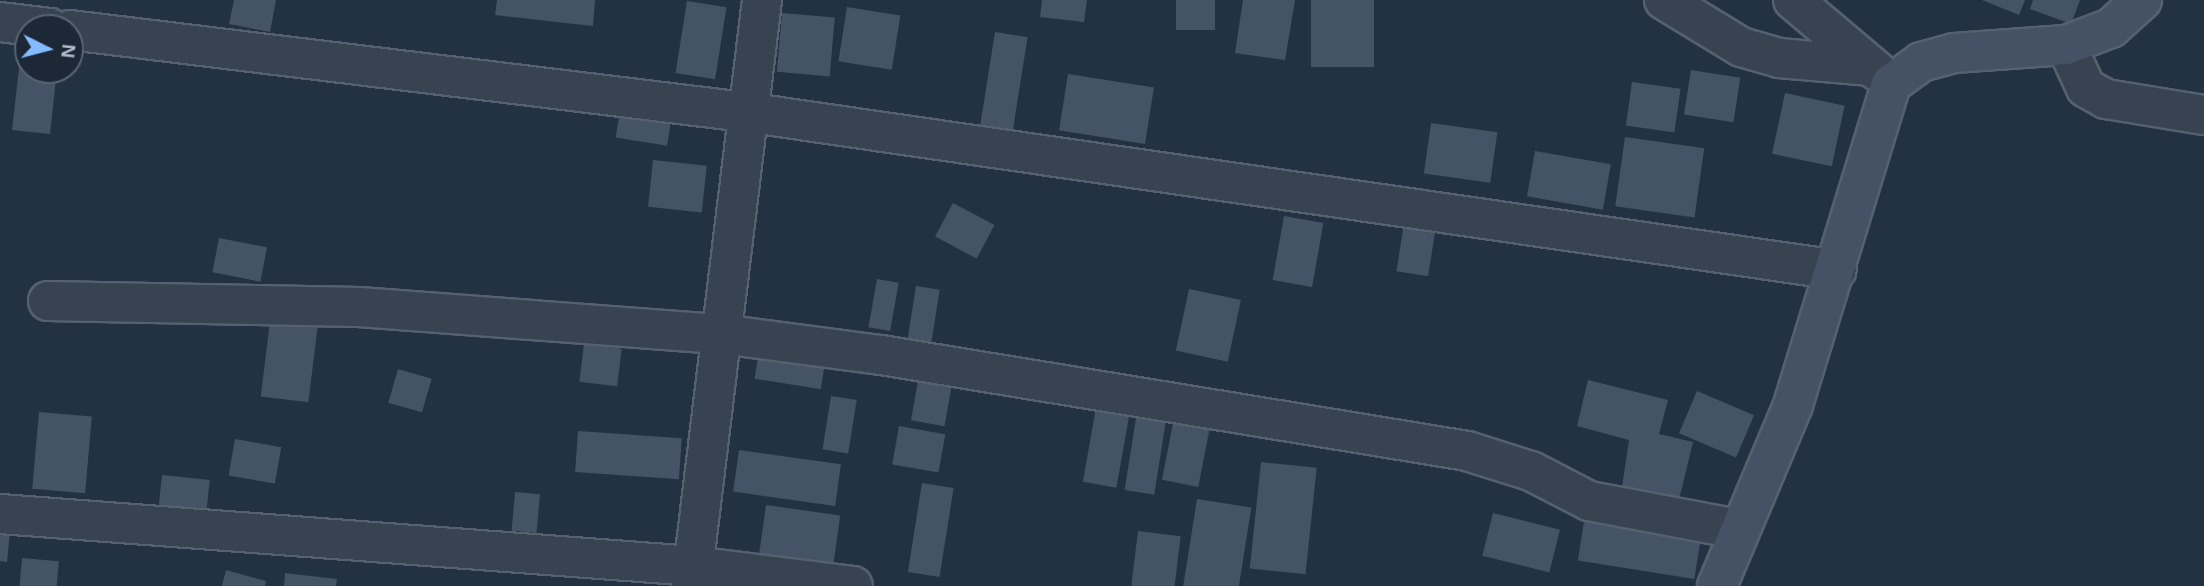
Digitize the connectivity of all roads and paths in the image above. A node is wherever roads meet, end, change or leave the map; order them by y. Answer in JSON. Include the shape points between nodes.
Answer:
{"nodes":[{"id":1,"x":762,"y":0,"type":"edge"},
{"id":2,"x":1664,"y":0,"type":"edge"},
{"id":3,"x":1793,"y":0,"type":"edge"},
{"id":4,"x":2142,"y":0,"type":"edge"},
{"id":5,"x":84,"y":32,"type":"edge"},
{"id":6,"x":2066,"y":44,"type":"junction"},
{"id":7,"x":1881,"y":75,"type":"junction"},
{"id":8,"x":746,"y":112,"type":"junction"},
{"id":9,"x":2204,"y":116,"type":"edge"},
{"id":10,"x":1837,"y":271,"type":"junction"},
{"id":11,"x":48,"y":301,"type":"dead end"},
{"id":12,"x":721,"y":334,"type":"junction"},
{"id":13,"x":0,"y":514,"type":"edge"},
{"id":14,"x":1737,"y":529,"type":"junction"},
{"id":15,"x":692,"y":576,"type":"edge"},
{"id":16,"x":853,"y":586,"type":"edge"},
{"id":17,"x":1717,"y":586,"type":"edge"}],
"edges":[{"from":1,"to":8,"type":"street"},
{"from":2,"to":7,"type":"street","via":[[1741,47]]},
{"from":3,"to":7,"type":"street"},
{"from":4,"to":6,"type":"street","via":[[2110,28]]},
{"from":5,"to":8,"type":"street"},
{"from":6,"to":7,"type":"street","via":[[1954,53]]},
{"from":6,"to":9,"type":"street","via":[[2086,88],[2106,99]]},
{"from":7,"to":10,"type":"street"},
{"from":8,"to":10,"type":"street"},
{"from":8,"to":12,"type":"street"},
{"from":10,"to":14,"type":"street","via":[[1783,429]]},
{"from":11,"to":12,"type":"street","via":[[359,307]]},
{"from":12,"to":14,"type":"street","via":[[1132,392],[1467,451],[1531,471],[1589,501]]},
{"from":12,"to":15,"type":"street"},
{"from":13,"to":15,"type":"street"},
{"from":14,"to":17,"type":"street"},
{"from":15,"to":16,"type":"street"}]}
